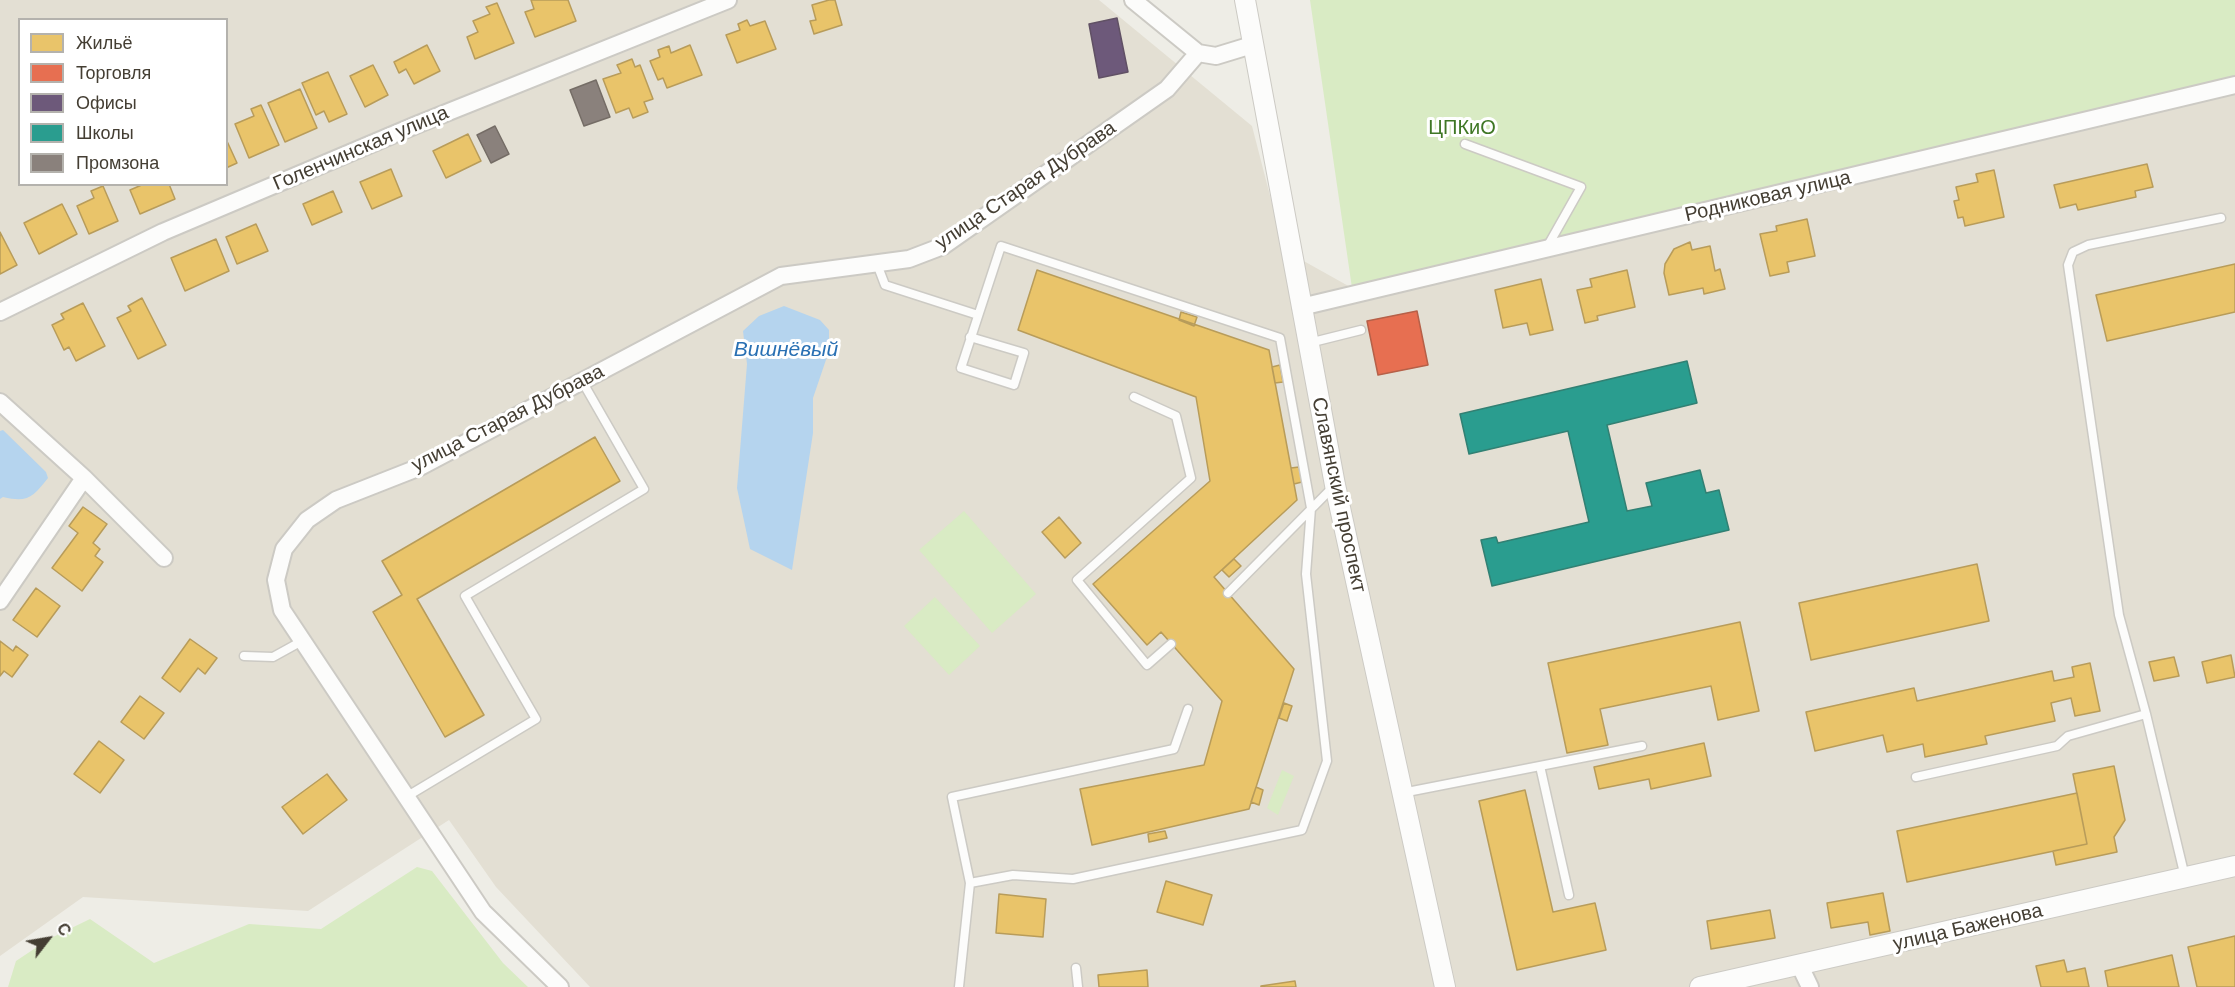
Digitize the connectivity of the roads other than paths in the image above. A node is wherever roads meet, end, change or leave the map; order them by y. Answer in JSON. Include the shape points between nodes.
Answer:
{"nodes":[{"id":1,"x":728,"y":0,"type":"edge"},
{"id":2,"x":1133,"y":0,"type":"edge"},
{"id":3,"x":1245,"y":0,"type":"edge"},
{"id":4,"x":1252,"y":45,"type":"junction"},
{"id":5,"x":1198,"y":53,"type":"junction"},
{"id":6,"x":2235,"y":85,"type":"edge"},
{"id":7,"x":1465,"y":144,"type":"dead end"},
{"id":8,"x":2221,"y":218,"type":"dead end"},
{"id":9,"x":1545,"y":251,"type":"junction"},
{"id":10,"x":877,"y":264,"type":"junction"},
{"id":11,"x":1301,"y":307,"type":"junction"},
{"id":12,"x":0,"y":312,"type":"edge"},
{"id":13,"x":978,"y":315,"type":"junction"},
{"id":14,"x":1361,"y":330,"type":"dead end"},
{"id":15,"x":970,"y":337,"type":"junction"},
{"id":16,"x":1308,"y":343,"type":"junction"},
{"id":17,"x":582,"y":381,"type":"junction"},
{"id":18,"x":1134,"y":397,"type":"dead end"},
{"id":19,"x":0,"y":402,"type":"edge"},
{"id":20,"x":84,"y":478,"type":"junction"},
{"id":21,"x":1335,"y":485,"type":"junction"},
{"id":22,"x":1311,"y":508,"type":"junction"},
{"id":23,"x":164,"y":558,"type":"dead end"},
{"id":24,"x":1228,"y":593,"type":"dead end"},
{"id":25,"x":0,"y":601,"type":"edge"},
{"id":26,"x":302,"y":641,"type":"junction"},
{"id":27,"x":1171,"y":644,"type":"dead end"},
{"id":28,"x":244,"y":656,"type":"dead end"},
{"id":29,"x":1188,"y":708,"type":"dead end"},
{"id":30,"x":2146,"y":714,"type":"junction"},
{"id":31,"x":1642,"y":746,"type":"dead end"},
{"id":32,"x":1540,"y":766,"type":"junction"},
{"id":33,"x":1916,"y":777,"type":"dead end"},
{"id":34,"x":1402,"y":793,"type":"junction"},
{"id":35,"x":406,"y":796,"type":"junction"},
{"id":36,"x":2235,"y":866,"type":"edge"},
{"id":37,"x":2185,"y":877,"type":"junction"},
{"id":38,"x":970,"y":883,"type":"junction"},
{"id":39,"x":1569,"y":896,"type":"dead end"},
{"id":40,"x":1800,"y":966,"type":"junction"},
{"id":41,"x":1076,"y":968,"type":"dead end"},
{"id":42,"x":560,"y":987,"type":"edge"},
{"id":43,"x":959,"y":987,"type":"edge"},
{"id":44,"x":1078,"y":987,"type":"edge"},
{"id":45,"x":1445,"y":987,"type":"edge"},
{"id":46,"x":1700,"y":987,"type":"edge"},
{"id":47,"x":1810,"y":987,"type":"edge"}],
"edges":[{"from":1,"to":12,"type":"street","name":"Голенчинская улица","via":[[163,232]]},
{"from":2,"to":5,"type":"street"},
{"from":3,"to":4,"type":"street","name":"Славянский проспект"},
{"from":4,"to":5,"type":"street","via":[[1216,56]]},
{"from":4,"to":11,"type":"street","name":"Славянский проспект"},
{"from":5,"to":10,"type":"street","name":"улица Старая Дубрава","via":[[1167,89],[943,246],[909,259]]},
{"from":6,"to":9,"type":"street","name":"Родниковая улица"},
{"from":7,"to":9,"type":"lane","via":[[1581,187]]},
{"from":8,"to":30,"type":"lane","via":[[2088,245],[2073,252],[2068,265],[2119,615]]},
{"from":9,"to":11,"type":"street","name":"Родниковая улица"},
{"from":10,"to":13,"type":"lane","via":[[885,285]]},
{"from":10,"to":17,"type":"street","name":"улица Старая Дубрава","via":[[781,276]]},
{"from":11,"to":16,"type":"street","name":"Славянский проспект"},
{"from":13,"to":15,"type":"lane"},
{"from":13,"to":22,"type":"lane","via":[[1001,246],[1280,338]]},
{"from":14,"to":16,"type":"lane"},
{"from":15,"to":15,"type":"lane","via":[[1024,353],[1014,385],[961,368]]},
{"from":16,"to":21,"type":"street","name":"Славянский проспект"},
{"from":17,"to":26,"type":"street","name":"улица Старая Дубрава","via":[[420,467],[336,500],[307,520],[284,549],[276,580],[282,610]]},
{"from":17,"to":35,"type":"lane","via":[[644,489],[465,596],[536,719]]},
{"from":18,"to":27,"type":"lane","via":[[1176,416],[1191,478],[1077,580],[1147,665]]},
{"from":19,"to":20,"type":"street"},
{"from":20,"to":23,"type":"street"},
{"from":20,"to":25,"type":"street"},
{"from":21,"to":22,"type":"lane"},
{"from":21,"to":34,"type":"street","name":"Славянский проспект"},
{"from":22,"to":24,"type":"lane"},
{"from":22,"to":38,"type":"lane","via":[[1306,574],[1327,761],[1302,830],[1073,879],[1013,875]]},
{"from":26,"to":28,"type":"lane","via":[[273,657]]},
{"from":26,"to":35,"type":"street","name":"улица Старая Дубрава"},
{"from":29,"to":38,"type":"lane","via":[[1174,749],[952,797]]},
{"from":30,"to":33,"type":"lane","via":[[2068,736],[2057,746]]},
{"from":30,"to":37,"type":"lane"},
{"from":31,"to":32,"type":"lane"},
{"from":32,"to":34,"type":"lane"},
{"from":32,"to":39,"type":"lane"},
{"from":34,"to":45,"type":"street","name":"Славянский проспект"},
{"from":35,"to":42,"type":"street","name":"улица Старая Дубрава","via":[[483,912]]},
{"from":36,"to":37,"type":"street","name":"улица Баженова"},
{"from":37,"to":40,"type":"street","name":"улица Баженова"},
{"from":38,"to":43,"type":"lane"},
{"from":40,"to":46,"type":"street","name":"улица Баженова"},
{"from":40,"to":47,"type":"street"},
{"from":41,"to":44,"type":"lane"}]}
